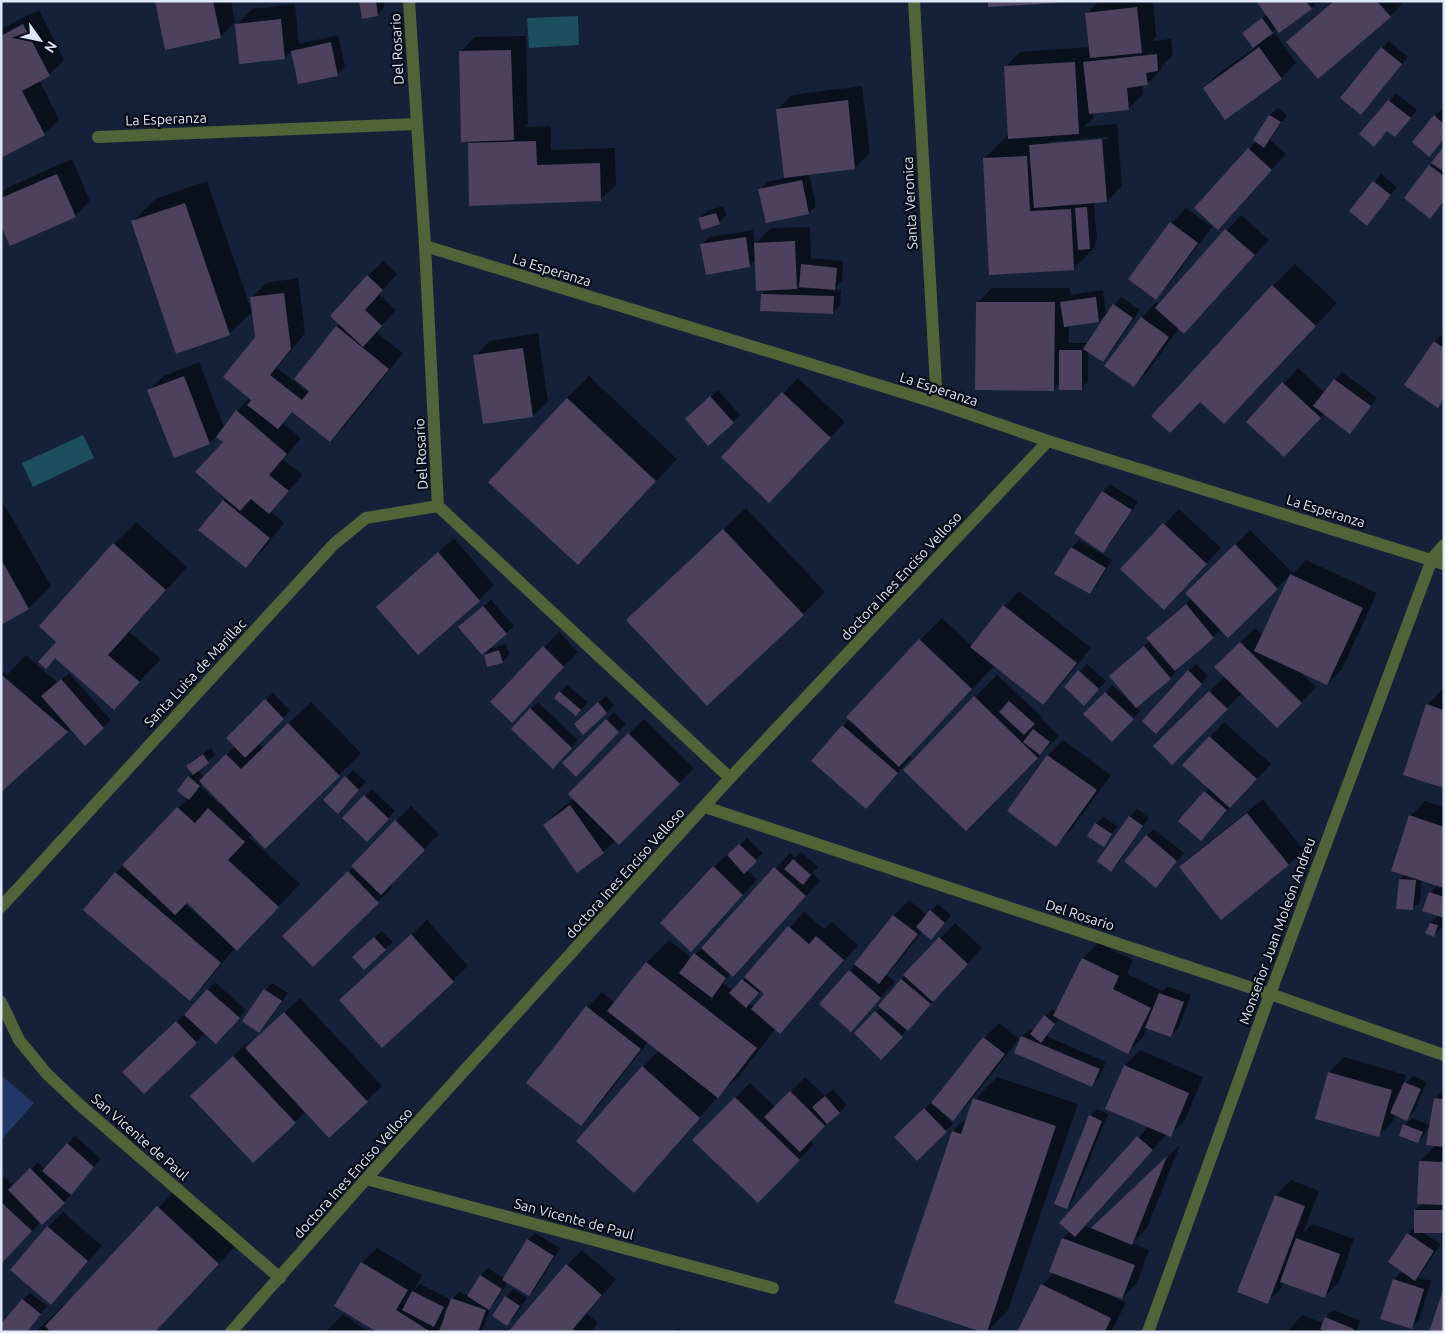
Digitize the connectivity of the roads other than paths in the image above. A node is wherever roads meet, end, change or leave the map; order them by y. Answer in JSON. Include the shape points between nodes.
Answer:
{"nodes":[{"id":1,"x":409,"y":1,"type":"edge"},
{"id":2,"x":914,"y":1,"type":"edge"},
{"id":3,"x":416,"y":124,"type":"junction"},
{"id":4,"x":98,"y":136,"type":"dead end"},
{"id":5,"x":425,"y":246,"type":"junction"},
{"id":6,"x":936,"y":403,"type":"junction"},
{"id":7,"x":1048,"y":441,"type":"junction"},
{"id":8,"x":438,"y":506,"type":"junction"},
{"id":9,"x":1444,"y":546,"type":"edge"},
{"id":10,"x":1438,"y":561,"type":"edge"},
{"id":11,"x":730,"y":778,"type":"junction"},
{"id":12,"x":705,"y":807,"type":"junction"},
{"id":13,"x":1,"y":907,"type":"edge"},
{"id":14,"x":1270,"y":994,"type":"junction"},
{"id":15,"x":1,"y":1002,"type":"edge"},
{"id":16,"x":1444,"y":1055,"type":"edge"},
{"id":17,"x":366,"y":1179,"type":"junction"},
{"id":18,"x":280,"y":1278,"type":"junction"},
{"id":19,"x":773,"y":1288,"type":"dead end"},
{"id":20,"x":231,"y":1332,"type":"edge"},
{"id":21,"x":1148,"y":1332,"type":"edge"}],
"edges":[{"from":1,"to":3,"type":"street","name":"Del Rosario"},
{"from":2,"to":6,"type":"street","name":"Santa Veronica"},
{"from":3,"to":4,"type":"street","name":"La Esperanza"},
{"from":3,"to":5,"type":"street","name":"Del Rosario"},
{"from":5,"to":6,"type":"street","name":"La Esperanza"},
{"from":5,"to":8,"type":"street","name":"Del Rosario"},
{"from":6,"to":7,"type":"street","name":"La Esperanza"},
{"from":7,"to":10,"type":"street","name":"La Esperanza"},
{"from":7,"to":11,"type":"street","name":"doctora Ines Enciso Velloso"},
{"from":8,"to":11,"type":"street","name":"Del Rosario"},
{"from":8,"to":13,"type":"street","name":"Santa Luisa de Marillac","via":[[366,518],[334,544]]},
{"from":9,"to":10,"type":"street","name":"Monseñor Juan Moleón Andreu"},
{"from":10,"to":14,"type":"street","name":"Monseñor Juan Moleón Andreu"},
{"from":11,"to":12,"type":"street","name":"doctora Ines Enciso Velloso"},
{"from":12,"to":14,"type":"street","name":"Del Rosario"},
{"from":12,"to":17,"type":"street","name":"doctora Ines Enciso Velloso"},
{"from":14,"to":16,"type":"street","name":"Del Rosario"},
{"from":14,"to":21,"type":"street","name":"Monseñor Juan Moleón Andreu"},
{"from":15,"to":18,"type":"street","name":"San Vicente de Paul","via":[[19,1040],[47,1074]]},
{"from":17,"to":18,"type":"street","name":"doctora Ines Enciso Velloso"},
{"from":17,"to":19,"type":"street","name":"San Vicente de Paul"},
{"from":18,"to":20,"type":"street","name":"doctora Ines Enciso Velloso"}]}
